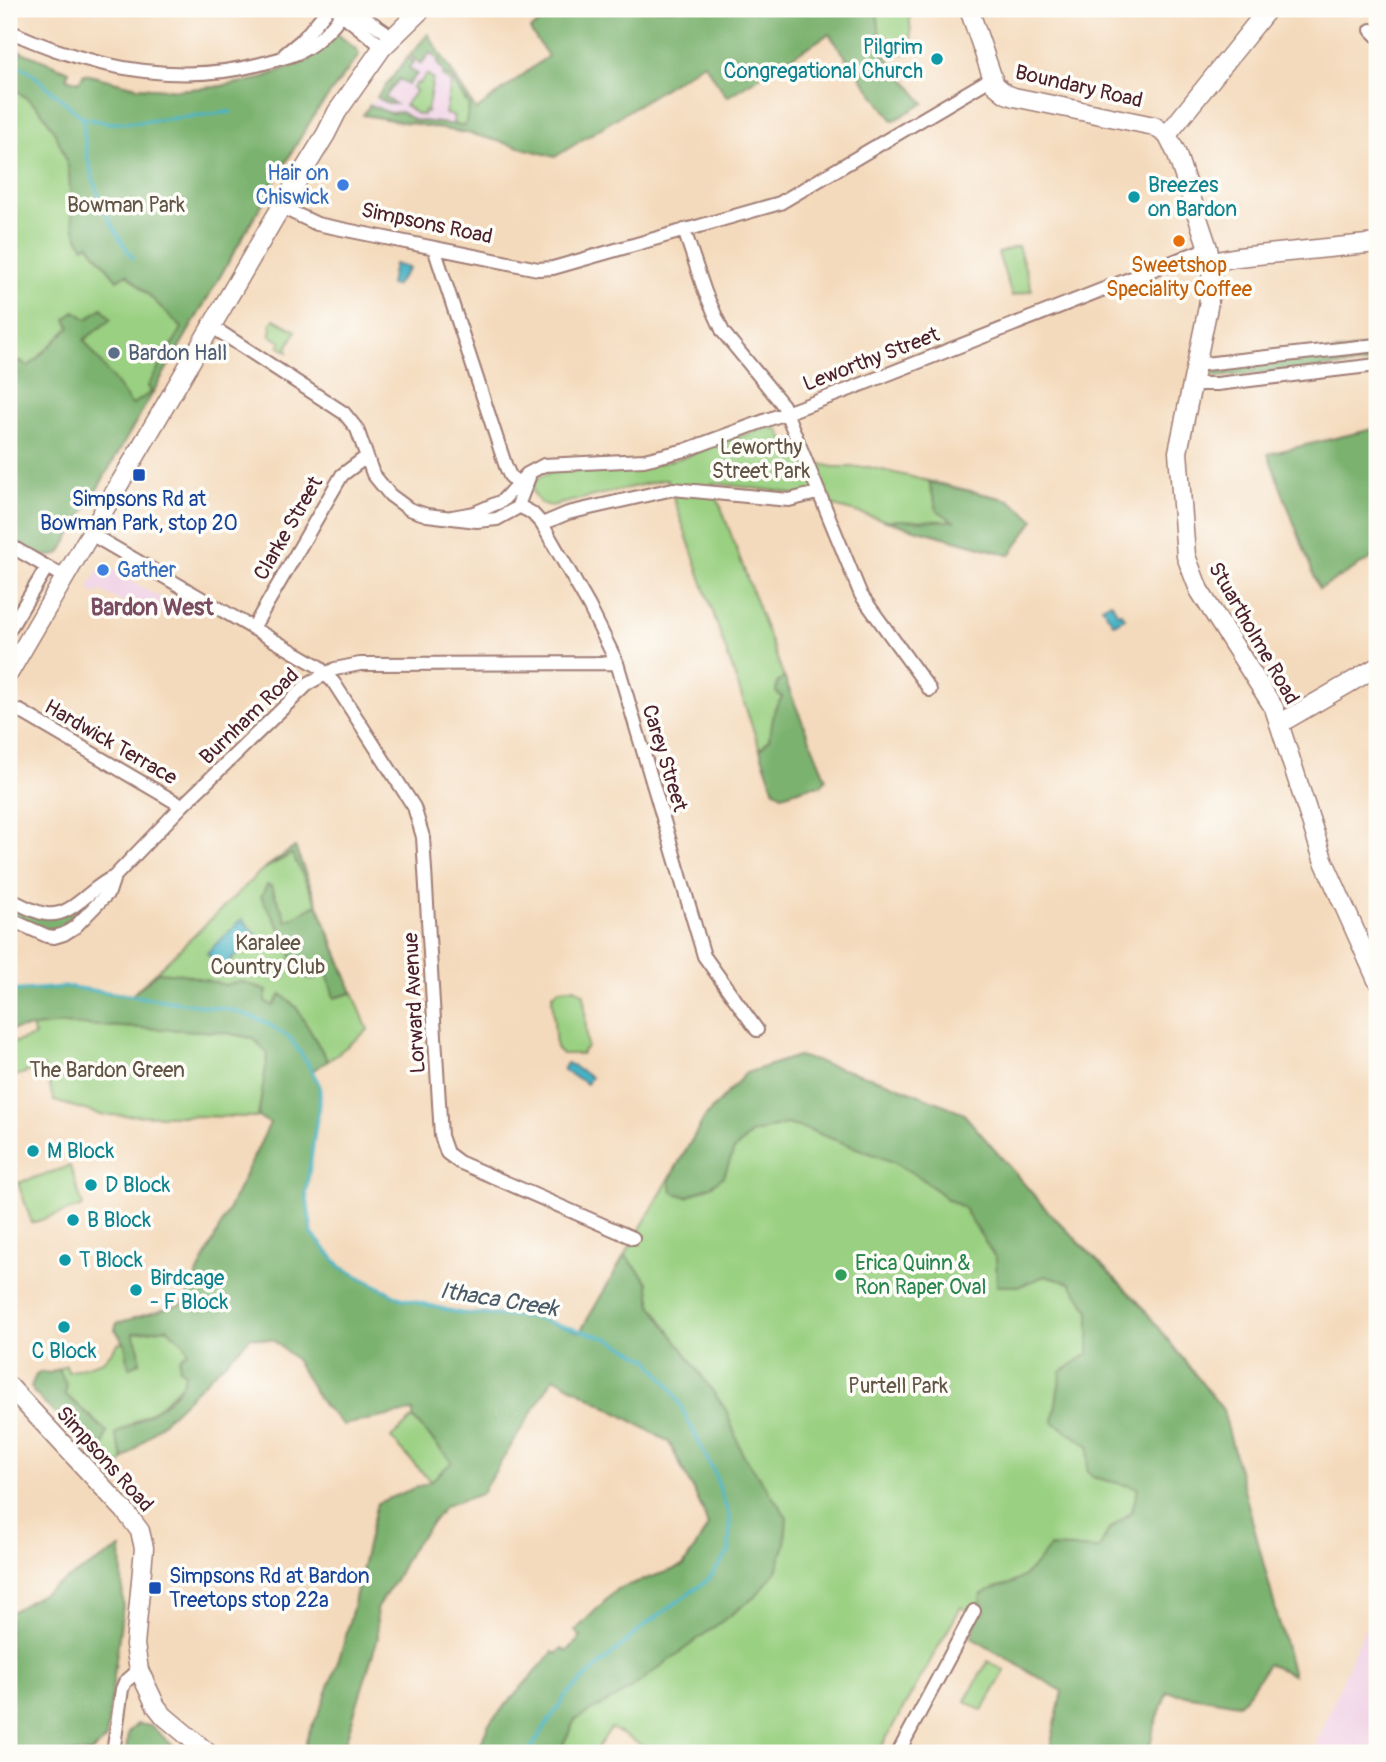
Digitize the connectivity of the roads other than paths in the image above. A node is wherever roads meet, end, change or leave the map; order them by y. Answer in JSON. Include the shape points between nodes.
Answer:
{"nodes":[{"id":1,"x":328,"y":9,"type":"edge"},
{"id":2,"x":422,"y":9,"type":"edge"},
{"id":3,"x":433,"y":9,"type":"edge"},
{"id":4,"x":969,"y":9,"type":"edge"},
{"id":5,"x":1268,"y":9,"type":"edge"},
{"id":6,"x":342,"y":10,"type":"edge"},
{"id":7,"x":9,"y":31,"type":"edge"},
{"id":8,"x":390,"y":45,"type":"junction"},
{"id":9,"x":276,"y":60,"type":"junction"},
{"id":10,"x":992,"y":78,"type":"junction"},
{"id":11,"x":1167,"y":135,"type":"junction"},
{"id":12,"x":281,"y":207,"type":"junction"},
{"id":13,"x":684,"y":230,"type":"junction"},
{"id":14,"x":1377,"y":243,"type":"edge"},
{"id":15,"x":434,"y":248,"type":"junction"},
{"id":16,"x":1210,"y":255,"type":"junction"},
{"id":17,"x":211,"y":326,"type":"junction"},
{"id":18,"x":1377,"y":345,"type":"edge"},
{"id":19,"x":1195,"y":365,"type":"junction"},
{"id":20,"x":1377,"y":365,"type":"edge"},
{"id":21,"x":1191,"y":384,"type":"junction"},
{"id":22,"x":786,"y":412,"type":"junction"},
{"id":23,"x":366,"y":457,"type":"junction"},
{"id":24,"x":539,"y":467,"type":"junction"},
{"id":25,"x":519,"y":484,"type":"junction"},
{"id":26,"x":817,"y":493,"type":"junction"},
{"id":27,"x":519,"y":506,"type":"junction"},
{"id":28,"x":452,"y":517,"type":"junction"},
{"id":29,"x":542,"y":524,"type":"junction"},
{"id":30,"x":89,"y":533,"type":"junction"},
{"id":31,"x":9,"y":545,"type":"edge"},
{"id":32,"x":47,"y":567,"type":"junction"},
{"id":33,"x":64,"y":577,"type":"junction"},
{"id":34,"x":253,"y":628,"type":"junction"},
{"id":35,"x":9,"y":630,"type":"edge"},
{"id":36,"x":617,"y":663,"type":"junction"},
{"id":37,"x":1377,"y":667,"type":"edge"},
{"id":38,"x":9,"y":673,"type":"edge"},
{"id":39,"x":325,"y":673,"type":"junction"},
{"id":40,"x":930,"y":690,"type":"dead end"},
{"id":41,"x":20,"y":711,"type":"dead end"},
{"id":42,"x":1279,"y":724,"type":"junction"},
{"id":43,"x":182,"y":806,"type":"junction"},
{"id":44,"x":114,"y":877,"type":"junction"},
{"id":45,"x":9,"y":899,"type":"edge"},
{"id":46,"x":9,"y":919,"type":"edge"},
{"id":47,"x":1377,"y":980,"type":"edge"},
{"id":48,"x":757,"y":1030,"type":"dead end"},
{"id":49,"x":633,"y":1238,"type":"dead end"},
{"id":50,"x":9,"y":1387,"type":"edge"},
{"id":51,"x":974,"y":1611,"type":"dead end"},
{"id":52,"x":139,"y":1670,"type":"junction"},
{"id":53,"x":113,"y":1753,"type":"edge"},
{"id":54,"x":208,"y":1753,"type":"edge"},
{"id":55,"x":898,"y":1753,"type":"edge"}],
"edges":[{"from":1,"to":9,"type":"street","via":[[303,39]]},
{"from":2,"to":8,"type":"main road"},
{"from":3,"to":8,"type":"main road"},
{"from":4,"to":10,"type":"main road"},
{"from":5,"to":11,"type":"main road"},
{"from":6,"to":8,"type":"street"},
{"from":6,"to":9,"type":"street","via":[[307,49]]},
{"from":7,"to":9,"type":"street","via":[[75,57],[154,73],[214,72]]},
{"from":8,"to":12,"type":"main road","via":[[337,112]]},
{"from":10,"to":11,"type":"main road","name":"Boundary Road","via":[[1006,94],[1154,126]]},
{"from":10,"to":13,"type":"street","name":"Simpsons Road","via":[[786,201]]},
{"from":11,"to":16,"type":"main road","name":"Stuartholme Road","via":[[1184,171]]},
{"from":12,"to":15,"type":"street","name":"Simpsons Road","via":[[317,224]]},
{"from":12,"to":17,"type":"main road"},
{"from":13,"to":15,"type":"street","name":"Simpsons Road","via":[[544,269]]},
{"from":13,"to":22,"type":"street","via":[[723,332]]},
{"from":14,"to":16,"type":"main road","via":[[1238,257]]},
{"from":15,"to":25,"type":"street","via":[[506,467]]},
{"from":16,"to":19,"type":"main road","name":"Stuartholme Road","via":[[1211,293]]},
{"from":16,"to":22,"type":"street","name":"Leworthy Street"},
{"from":17,"to":23,"type":"street","via":[[344,413],[355,425]]},
{"from":17,"to":30,"type":"main road"},
{"from":18,"to":19,"type":"street"},
{"from":19,"to":21,"type":"main road","name":"Stuartholme Road"},
{"from":20,"to":21,"type":"street"},
{"from":21,"to":42,"type":"main road","name":"Stuartholme Road","via":[[1178,452],[1186,556],[1199,590],[1265,692]]},
{"from":22,"to":24,"type":"street","name":"Leworthy Street","via":[[664,456]]},
{"from":22,"to":26,"type":"street"},
{"from":23,"to":28,"type":"street","via":[[375,477],[400,502],[416,512]]},
{"from":23,"to":34,"type":"street","name":"Clarke Street","via":[[342,475]]},
{"from":24,"to":25,"type":"street"},
{"from":24,"to":27,"type":"street","via":[[529,477]]},
{"from":25,"to":27,"type":"street"},
{"from":25,"to":28,"type":"street","via":[[496,504]]},
{"from":26,"to":29,"type":"street","via":[[789,500],[673,489],[568,513]]},
{"from":26,"to":40,"type":"street","via":[[861,595]]},
{"from":27,"to":28,"type":"street","via":[[487,521]]},
{"from":27,"to":29,"type":"street","name":"Carey Street"},
{"from":29,"to":36,"type":"street","name":"Carey Street"},
{"from":30,"to":33,"type":"main road"},
{"from":30,"to":34,"type":"street"},
{"from":31,"to":32,"type":"street"},
{"from":32,"to":33,"type":"street"},
{"from":32,"to":35,"type":"street"},
{"from":33,"to":38,"type":"main road"},
{"from":34,"to":39,"type":"street"},
{"from":36,"to":39,"type":"street","name":"Burnham Road","via":[[360,664]]},
{"from":36,"to":48,"type":"street","name":"Carey Street","via":[[704,956]]},
{"from":37,"to":42,"type":"main road"},
{"from":39,"to":43,"type":"street","name":"Burnham Road","via":[[309,683]]},
{"from":39,"to":49,"type":"street","name":"Lorward Avenue","via":[[420,821],[441,1136],[447,1153]]},
{"from":41,"to":43,"type":"street","name":"Hardwick Terrace"},
{"from":42,"to":47,"type":"main road","name":"Stuartholme Road","via":[[1323,859]]},
{"from":43,"to":44,"type":"street","name":"Burnham Road"},
{"from":44,"to":45,"type":"street","name":"Burnham Road","via":[[58,913],[42,913]]},
{"from":44,"to":46,"type":"street","name":"Burnham Road","via":[[109,892],[64,934],[47,936]]},
{"from":50,"to":52,"type":"main road","name":"Simpsons Road","via":[[140,1531],[144,1548],[135,1646]]},
{"from":51,"to":55,"type":"street"},
{"from":52,"to":53,"type":"street","via":[[122,1689]]},
{"from":52,"to":54,"type":"main road","name":"Simpsons Road","via":[[164,1716]]}]}
